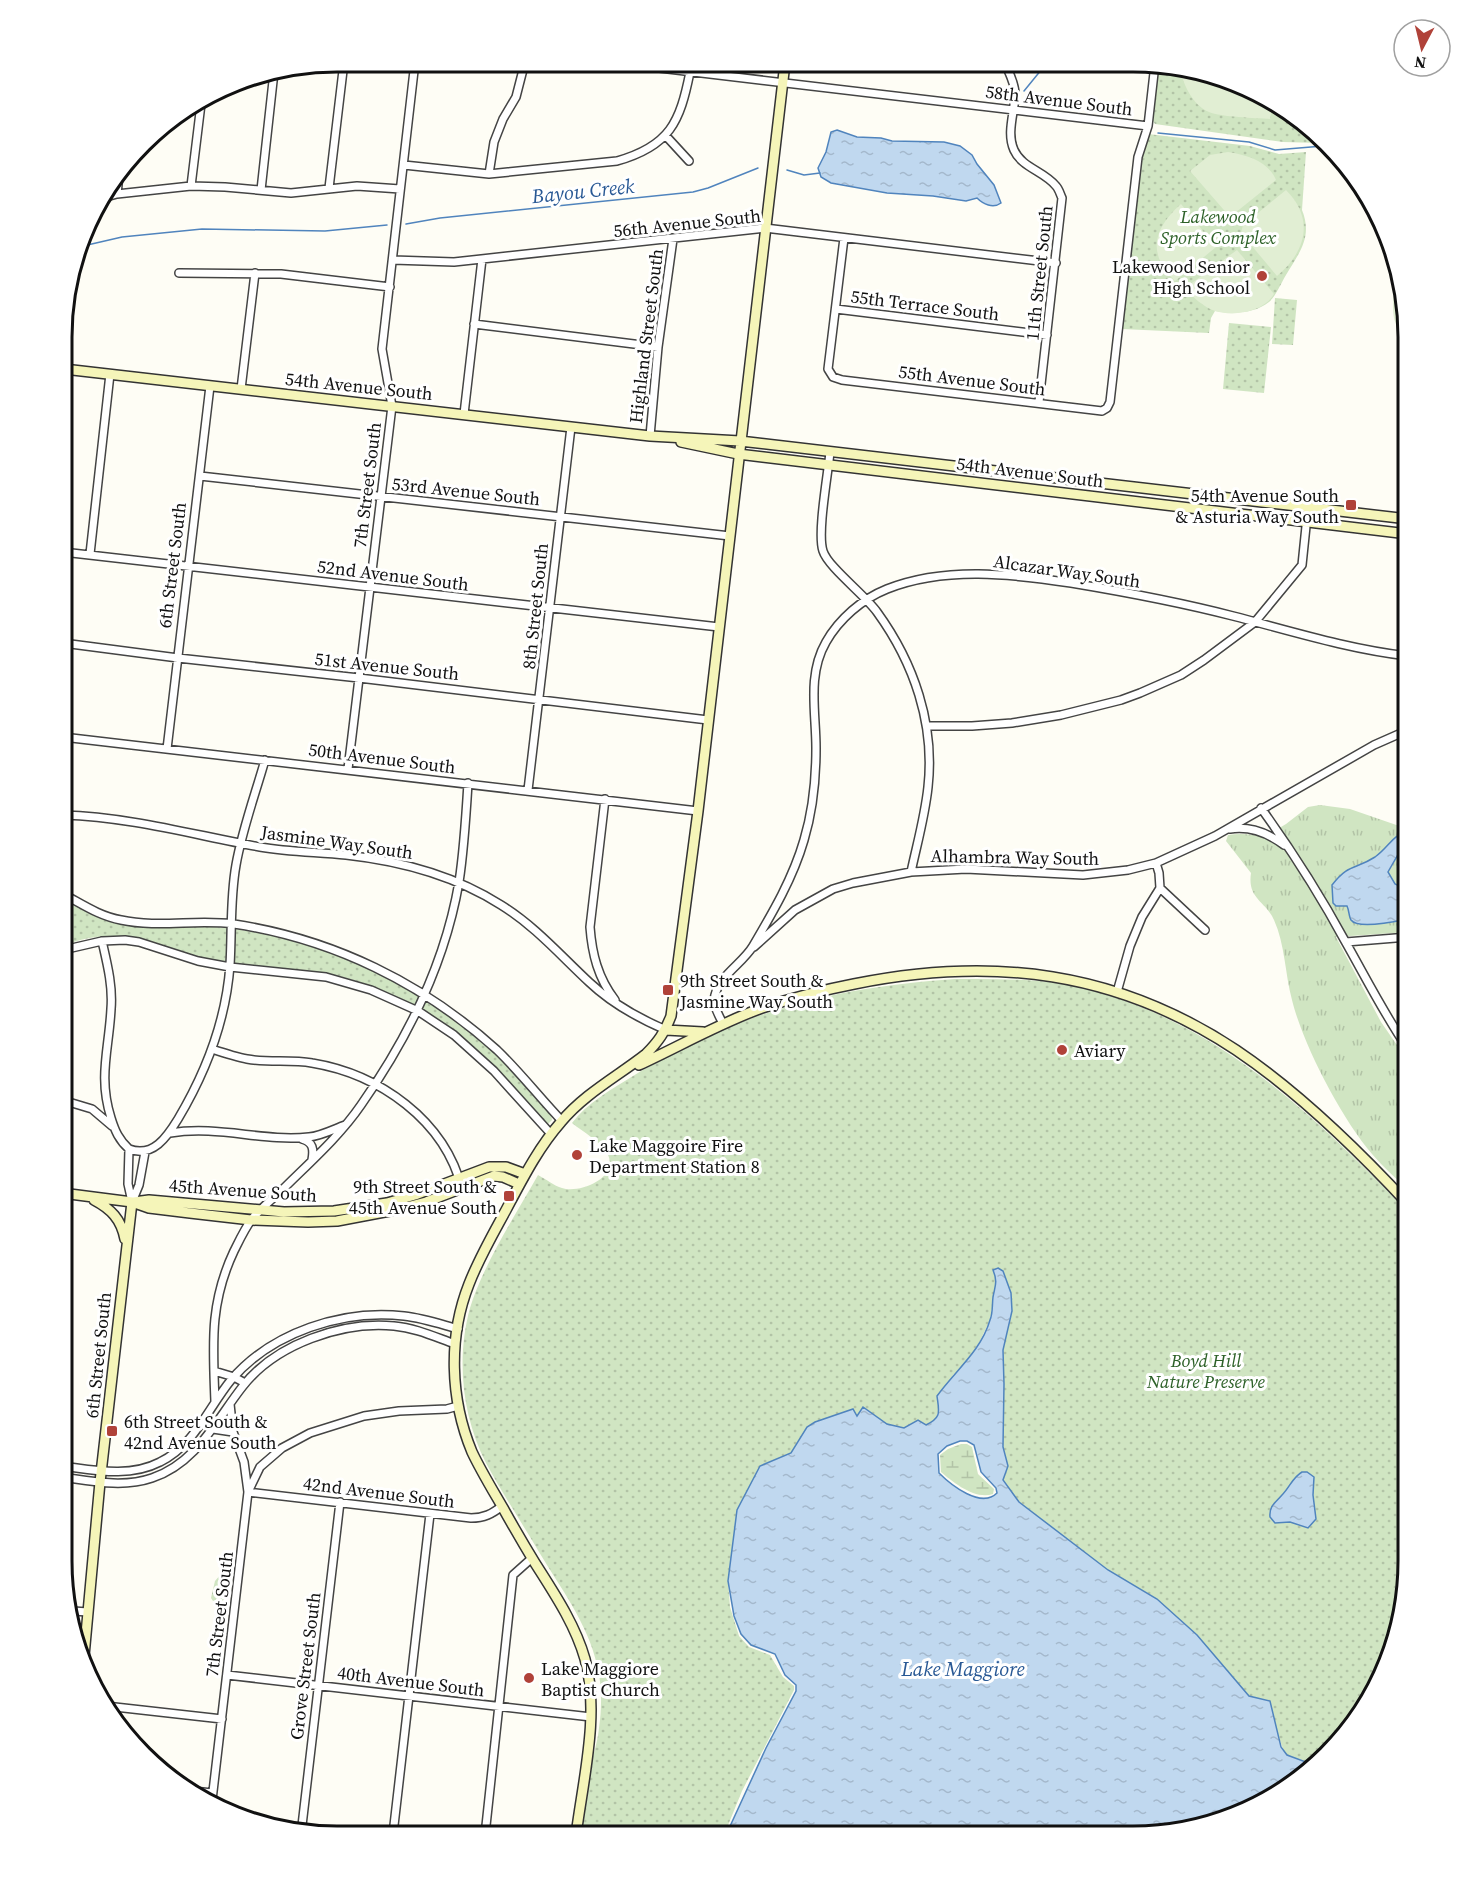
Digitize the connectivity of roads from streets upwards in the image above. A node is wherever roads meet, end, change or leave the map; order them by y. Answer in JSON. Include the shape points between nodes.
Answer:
{"nodes":[{"id":1,"x":343,"y":72,"type":"edge"},
{"id":2,"x":414,"y":72,"type":"edge"},
{"id":3,"x":522,"y":72,"type":"edge"},
{"id":4,"x":690,"y":72,"type":"joint"},
{"id":5,"x":784,"y":72,"type":"edge"},
{"id":6,"x":1009,"y":72,"type":"edge"},
{"id":7,"x":1154,"y":73,"type":"edge"},
{"id":8,"x":273,"y":80,"type":"edge"},
{"id":9,"x":783,"y":82,"type":"junction"},
{"id":10,"x":1014,"y":110,"type":"junction"},
{"id":11,"x":200,"y":111,"type":"edge"},
{"id":12,"x":1148,"y":126,"type":"junction"},
{"id":13,"x":666,"y":136,"type":"junction"},
{"id":14,"x":689,"y":161,"type":"dead end"},
{"id":15,"x":404,"y":165,"type":"junction"},
{"id":16,"x":489,"y":174,"type":"junction"},
{"id":17,"x":191,"y":186,"type":"junction"},
{"id":18,"x":329,"y":188,"type":"junction"},
{"id":19,"x":117,"y":189,"type":"edge"},
{"id":20,"x":400,"y":189,"type":"junction"},
{"id":21,"x":261,"y":190,"type":"junction"},
{"id":22,"x":117,"y":194,"type":"joint"},
{"id":23,"x":765,"y":228,"type":"junction"},
{"id":24,"x":844,"y":238,"type":"junction"},
{"id":25,"x":673,"y":239,"type":"junction"},
{"id":26,"x":482,"y":259,"type":"junction"},
{"id":27,"x":393,"y":260,"type":"junction"},
{"id":28,"x":1056,"y":263,"type":"junction"},
{"id":29,"x":179,"y":273,"type":"dead end"},
{"id":30,"x":255,"y":273,"type":"junction"},
{"id":31,"x":390,"y":287,"type":"junction"},
{"id":32,"x":836,"y":309,"type":"junction"},
{"id":33,"x":474,"y":324,"type":"junction"},
{"id":34,"x":1047,"y":335,"type":"junction"},
{"id":35,"x":658,"y":347,"type":"junction"},
{"id":36,"x":72,"y":370,"type":"edge"},
{"id":37,"x":110,"y":374,"type":"junction"},
{"id":38,"x":210,"y":386,"type":"junction"},
{"id":39,"x":241,"y":389,"type":"junction"},
{"id":40,"x":1039,"y":402,"type":"junction"},
{"id":41,"x":392,"y":406,"type":"junction"},
{"id":42,"x":464,"y":414,"type":"junction"},
{"id":43,"x":571,"y":427,"type":"junction"},
{"id":44,"x":650,"y":436,"type":"junction"},
{"id":45,"x":740,"y":441,"type":"junction"},
{"id":46,"x":830,"y":452,"type":"junction"},
{"id":47,"x":738,"y":454,"type":"junction"},
{"id":48,"x":829,"y":465,"type":"junction"},
{"id":49,"x":200,"y":476,"type":"junction"},
{"id":50,"x":1102,"y":483,"type":"junction"},
{"id":51,"x":380,"y":497,"type":"junction"},
{"id":52,"x":1100,"y":497,"type":"junction"},
{"id":53,"x":1308,"y":507,"type":"junction"},
{"id":54,"x":560,"y":517,"type":"junction"},
{"id":55,"x":1398,"y":518,"type":"edge"},
{"id":56,"x":1307,"y":522,"type":"junction"},
{"id":57,"x":1398,"y":533,"type":"edge"},
{"id":58,"x":730,"y":536,"type":"junction"},
{"id":59,"x":72,"y":553,"type":"edge"},
{"id":60,"x":90,"y":555,"type":"junction"},
{"id":61,"x":189,"y":567,"type":"junction"},
{"id":62,"x":371,"y":587,"type":"junction"},
{"id":63,"x":868,"y":599,"type":"junction"},
{"id":64,"x":549,"y":608,"type":"junction"},
{"id":65,"x":1256,"y":622,"type":"junction"},
{"id":66,"x":719,"y":627,"type":"junction"},
{"id":67,"x":72,"y":644,"type":"edge"},
{"id":68,"x":1398,"y":654,"type":"edge"},
{"id":69,"x":178,"y":658,"type":"junction"},
{"id":70,"x":359,"y":678,"type":"junction"},
{"id":71,"x":539,"y":699,"type":"junction"},
{"id":72,"x":708,"y":720,"type":"junction"},
{"id":73,"x":927,"y":726,"type":"junction"},
{"id":74,"x":1398,"y":734,"type":"edge"},
{"id":75,"x":72,"y":738,"type":"edge"},
{"id":76,"x":167,"y":749,"type":"junction"},
{"id":77,"x":265,"y":760,"type":"junction"},
{"id":78,"x":348,"y":769,"type":"junction"},
{"id":79,"x":468,"y":783,"type":"junction"},
{"id":80,"x":528,"y":790,"type":"junction"},
{"id":81,"x":605,"y":799,"type":"junction"},
{"id":82,"x":1261,"y":808,"type":"junction"},
{"id":83,"x":698,"y":810,"type":"junction"},
{"id":84,"x":72,"y":816,"type":"edge"},
{"id":85,"x":1225,"y":830,"type":"junction"},
{"id":86,"x":241,"y":843,"type":"junction"},
{"id":87,"x":1291,"y":850,"type":"junction"},
{"id":88,"x":1155,"y":863,"type":"junction"},
{"id":89,"x":911,"y":872,"type":"junction"},
{"id":90,"x":459,"y":882,"type":"junction"},
{"id":91,"x":1160,"y":888,"type":"junction"},
{"id":92,"x":72,"y":899,"type":"edge"},
{"id":93,"x":231,"y":924,"type":"junction"},
{"id":94,"x":1205,"y":930,"type":"dead end"},
{"id":95,"x":1398,"y":938,"type":"edge"},
{"id":96,"x":102,"y":941,"type":"junction"},
{"id":97,"x":1346,"y":942,"type":"junction"},
{"id":98,"x":72,"y":948,"type":"edge"},
{"id":99,"x":752,"y":948,"type":"junction"},
{"id":100,"x":230,"y":967,"type":"junction"},
{"id":101,"x":1117,"y":992,"type":"junction"},
{"id":102,"x":426,"y":995,"type":"junction"},
{"id":103,"x":619,"y":1004,"type":"junction"},
{"id":104,"x":418,"y":1011,"type":"junction"},
{"id":105,"x":723,"y":1024,"type":"junction"},
{"id":106,"x":666,"y":1030,"type":"junction"},
{"id":107,"x":708,"y":1032,"type":"junction"},
{"id":108,"x":1398,"y":1033,"type":"edge"},
{"id":109,"x":212,"y":1049,"type":"junction"},
{"id":110,"x":623,"y":1072,"type":"junction"},
{"id":111,"x":376,"y":1083,"type":"junction"},
{"id":112,"x":72,"y":1103,"type":"edge"},
{"id":113,"x":562,"y":1120,"type":"junction"},
{"id":114,"x":346,"y":1124,"type":"junction"},
{"id":115,"x":114,"y":1128,"type":"junction"},
{"id":116,"x":170,"y":1132,"type":"junction"},
{"id":117,"x":551,"y":1134,"type":"junction"},
{"id":118,"x":293,"y":1137,"type":"junction"},
{"id":119,"x":129,"y":1149,"type":"junction"},
{"id":120,"x":145,"y":1152,"type":"junction"},
{"id":121,"x":312,"y":1160,"type":"junction"},
{"id":122,"x":525,"y":1174,"type":"junction"},
{"id":123,"x":460,"y":1184,"type":"junction"},
{"id":124,"x":519,"y":1184,"type":"junction"},
{"id":125,"x":72,"y":1194,"type":"edge"},
{"id":126,"x":1398,"y":1194,"type":"edge"},
{"id":127,"x":87,"y":1196,"type":"junction"},
{"id":128,"x":132,"y":1202,"type":"junction"},
{"id":129,"x":260,"y":1210,"type":"junction"},
{"id":130,"x":251,"y":1220,"type":"junction"},
{"id":131,"x":126,"y":1247,"type":"junction"},
{"id":132,"x":458,"y":1329,"type":"junction"},
{"id":133,"x":455,"y":1344,"type":"junction"},
{"id":134,"x":214,"y":1371,"type":"junction"},
{"id":135,"x":234,"y":1377,"type":"junction"},
{"id":136,"x":245,"y":1383,"type":"junction"},
{"id":137,"x":215,"y":1402,"type":"junction"},
{"id":138,"x":230,"y":1404,"type":"junction"},
{"id":139,"x":458,"y":1406,"type":"junction"},
{"id":140,"x":213,"y":1429,"type":"junction"},
{"id":141,"x":233,"y":1432,"type":"junction"},
{"id":142,"x":72,"y":1467,"type":"edge"},
{"id":143,"x":101,"y":1470,"type":"junction"},
{"id":144,"x":72,"y":1478,"type":"edge"},
{"id":145,"x":100,"y":1482,"type":"junction"},
{"id":146,"x":248,"y":1492,"type":"junction"},
{"id":147,"x":340,"y":1502,"type":"junction"},
{"id":148,"x":502,"y":1506,"type":"junction"},
{"id":149,"x":430,"y":1514,"type":"junction"},
{"id":150,"x":532,"y":1558,"type":"junction"},
{"id":151,"x":77,"y":1611,"type":"edge"},
{"id":152,"x":88,"y":1612,"type":"junction"},
{"id":153,"x":85,"y":1643,"type":"edge"},
{"id":154,"x":227,"y":1675,"type":"junction"},
{"id":155,"x":318,"y":1685,"type":"junction"},
{"id":156,"x":409,"y":1696,"type":"junction"},
{"id":157,"x":117,"y":1707,"type":"edge"},
{"id":158,"x":500,"y":1707,"type":"junction"},
{"id":159,"x":591,"y":1717,"type":"junction"},
{"id":160,"x":222,"y":1719,"type":"junction"},
{"id":161,"x":212,"y":1794,"type":"edge"},
{"id":162,"x":302,"y":1824,"type":"edge"},
{"id":163,"x":394,"y":1826,"type":"edge"},
{"id":164,"x":486,"y":1826,"type":"edge"},
{"id":165,"x":577,"y":1826,"type":"edge"}],
"edges":[{"from":1,"to":18,"type":"street"},
{"from":2,"to":15,"type":"street","name":"7th Street South"},
{"from":3,"to":16,"type":"street","via":[[516,97],[494,142]]},
{"from":4,"to":9,"type":"street","name":"58th Avenue South"},
{"from":4,"to":13,"type":"street","via":[[684,103]]},
{"from":5,"to":9,"type":"street"},
{"from":6,"to":10,"type":"street","name":"11th Street South"},
{"from":7,"to":12,"type":"street"},
{"from":8,"to":21,"type":"street"},
{"from":9,"to":10,"type":"street","name":"58th Avenue South"},
{"from":9,"to":23,"type":"street"},
{"from":10,"to":12,"type":"street","name":"58th Avenue South"},
{"from":10,"to":28,"type":"street","name":"11th Street South","via":[[1013,148],[1025,163],[1056,186],[1062,198]]},
{"from":11,"to":17,"type":"street"},
{"from":12,"to":40,"type":"street","name":"55th Avenue South","via":[[1138,157],[1110,402],[1102,411]]},
{"from":13,"to":14,"type":"street"},
{"from":13,"to":16,"type":"street","via":[[635,156],[617,161]]},
{"from":15,"to":16,"type":"street"},
{"from":15,"to":20,"type":"street","name":"7th Street South"},
{"from":17,"to":21,"type":"street"},
{"from":17,"to":22,"type":"street"},
{"from":18,"to":20,"type":"street"},
{"from":18,"to":21,"type":"street"},
{"from":19,"to":22,"type":"street"},
{"from":20,"to":27,"type":"street","name":"7th Street South"},
{"from":23,"to":24,"type":"street","name":"56th Avenue South"},
{"from":23,"to":25,"type":"street","name":"56th Avenue South"},
{"from":23,"to":45,"type":"street"},
{"from":24,"to":28,"type":"street","name":"56th Avenue South"},
{"from":24,"to":32,"type":"street"},
{"from":25,"to":26,"type":"street","name":"56th Avenue South"},
{"from":25,"to":35,"type":"street","name":"Highland Street South"},
{"from":26,"to":27,"type":"street","name":"56th Avenue South"},
{"from":26,"to":33,"type":"street"},
{"from":27,"to":31,"type":"street","name":"7th Street South"},
{"from":28,"to":34,"type":"street","name":"11th Street South"},
{"from":29,"to":30,"type":"street"},
{"from":30,"to":31,"type":"street"},
{"from":30,"to":39,"type":"street"},
{"from":31,"to":41,"type":"street","name":"7th Street South","via":[[382,349]]},
{"from":32,"to":34,"type":"street","name":"55th Terrace South"},
{"from":32,"to":40,"type":"street","name":"55th Avenue South","via":[[828,369],[833,377]]},
{"from":33,"to":35,"type":"street"},
{"from":33,"to":42,"type":"street"},
{"from":34,"to":40,"type":"street","name":"11th Street South"},
{"from":35,"to":44,"type":"street","name":"Highland Street South"},
{"from":36,"to":37,"type":"street","name":"54th Avenue South"},
{"from":37,"to":38,"type":"street","name":"54th Avenue South"},
{"from":37,"to":60,"type":"street"},
{"from":38,"to":39,"type":"street","name":"54th Avenue South"},
{"from":38,"to":49,"type":"street","name":"6th Street South"},
{"from":39,"to":41,"type":"street","name":"54th Avenue South"},
{"from":41,"to":42,"type":"street","name":"54th Avenue South"},
{"from":41,"to":51,"type":"street","name":"7th Street South"},
{"from":42,"to":43,"type":"street","name":"54th Avenue South"},
{"from":43,"to":44,"type":"street","name":"54th Avenue South"},
{"from":43,"to":54,"type":"street","name":"8th Street South"},
{"from":44,"to":45,"type":"street","name":"54th Avenue South"},
{"from":44,"to":47,"type":"street","name":"54th Avenue South"},
{"from":45,"to":46,"type":"street","name":"54th Avenue South"},
{"from":45,"to":47,"type":"street"},
{"from":46,"to":48,"type":"street"},
{"from":46,"to":50,"type":"street","name":"54th Avenue South"},
{"from":47,"to":48,"type":"street","name":"54th Avenue South"},
{"from":47,"to":58,"type":"street"},
{"from":48,"to":52,"type":"street","name":"54th Avenue South"},
{"from":48,"to":63,"type":"street","via":[[821,532],[823,552]]},
{"from":49,"to":51,"type":"street","name":"53rd Avenue South"},
{"from":49,"to":61,"type":"street","name":"6th Street South"},
{"from":50,"to":52,"type":"street"},
{"from":50,"to":53,"type":"street","name":"54th Avenue South"},
{"from":51,"to":54,"type":"street","name":"53rd Avenue South"},
{"from":51,"to":62,"type":"street","name":"7th Street South"},
{"from":52,"to":56,"type":"street","name":"54th Avenue South"},
{"from":53,"to":55,"type":"street","name":"54th Avenue South"},
{"from":53,"to":56,"type":"street"},
{"from":54,"to":58,"type":"street","name":"53rd Avenue South"},
{"from":54,"to":64,"type":"street","name":"8th Street South"},
{"from":56,"to":57,"type":"street","name":"54th Avenue South"},
{"from":56,"to":65,"type":"street","via":[[1302,566]]},
{"from":58,"to":66,"type":"street"},
{"from":59,"to":60,"type":"street","name":"52nd Avenue South"},
{"from":60,"to":61,"type":"street","name":"52nd Avenue South"},
{"from":61,"to":62,"type":"street","name":"52nd Avenue South"},
{"from":61,"to":69,"type":"street","name":"6th Street South"},
{"from":62,"to":64,"type":"street","name":"52nd Avenue South"},
{"from":62,"to":70,"type":"street","name":"7th Street South"},
{"from":63,"to":65,"type":"street","name":"Alcazar Way South","via":[[886,589],[940,576],[1012,575],[1138,595]]},
{"from":63,"to":73,"type":"street","via":[[899,645]]},
{"from":63,"to":99,"type":"street","name":"Alcazar Way South","via":[[836,628],[819,659],[812,693],[815,768],[809,823],[789,884]]},
{"from":64,"to":66,"type":"street","name":"52nd Avenue South"},
{"from":64,"to":71,"type":"street","name":"8th Street South"},
{"from":65,"to":68,"type":"street","name":"Alcazar Way South","via":[[1335,644]]},
{"from":65,"to":73,"type":"street","via":[[1180,675],[1121,700],[1012,723]]},
{"from":66,"to":72,"type":"street"},
{"from":67,"to":69,"type":"street","name":"51st Avenue South"},
{"from":69,"to":70,"type":"street","name":"51st Avenue South"},
{"from":69,"to":76,"type":"street","name":"6th Street South"},
{"from":70,"to":71,"type":"street","name":"51st Avenue South"},
{"from":70,"to":78,"type":"street","name":"7th Street South"},
{"from":71,"to":72,"type":"street","name":"51st Avenue South"},
{"from":71,"to":80,"type":"street","name":"8th Street South"},
{"from":72,"to":83,"type":"street"},
{"from":73,"to":89,"type":"street","via":[[928,785]]},
{"from":74,"to":82,"type":"street","name":"Alhambra Way South"},
{"from":75,"to":76,"type":"street","name":"50th Avenue South"},
{"from":76,"to":77,"type":"street","name":"50th Avenue South"},
{"from":77,"to":78,"type":"street","name":"50th Avenue South"},
{"from":77,"to":86,"type":"street"},
{"from":78,"to":79,"type":"street","name":"50th Avenue South"},
{"from":79,"to":80,"type":"street","name":"50th Avenue South"},
{"from":79,"to":90,"type":"street"},
{"from":80,"to":81,"type":"street","name":"50th Avenue South"},
{"from":81,"to":83,"type":"street","name":"50th Avenue South"},
{"from":81,"to":103,"type":"street","via":[[590,927],[599,973]]},
{"from":82,"to":85,"type":"street","name":"Alhambra Way South"},
{"from":82,"to":87,"type":"street"},
{"from":83,"to":106,"type":"street","via":[[676,985]]},
{"from":84,"to":86,"type":"street","name":"Jasmine Way South","via":[[124,819]]},
{"from":85,"to":87,"type":"street","via":[[1245,828],[1266,833]]},
{"from":85,"to":88,"type":"street","name":"Alhambra Way South"},
{"from":86,"to":90,"type":"street","name":"Jasmine Way South","via":[[376,859]]},
{"from":86,"to":93,"type":"street"},
{"from":87,"to":97,"type":"street"},
{"from":88,"to":89,"type":"street","name":"Alhambra Way South","via":[[1083,875],[966,869]]},
{"from":88,"to":91,"type":"street"},
{"from":89,"to":99,"type":"street","name":"Alhambra Way South","via":[[833,890],[795,910]]},
{"from":90,"to":102,"type":"street"},
{"from":90,"to":103,"type":"street","name":"Jasmine Way South","via":[[523,920],[590,983]]},
{"from":91,"to":94,"type":"street"},
{"from":91,"to":101,"type":"street","via":[[1130,946]]},
{"from":92,"to":93,"type":"street","via":[[120,920]]},
{"from":93,"to":100,"type":"street"},
{"from":93,"to":102,"type":"street","via":[[328,948]]},
{"from":95,"to":97,"type":"street"},
{"from":96,"to":98,"type":"street"},
{"from":96,"to":100,"type":"street","via":[[139,942]]},
{"from":96,"to":115,"type":"street","via":[[111,983],[104,1083]]},
{"from":97,"to":108,"type":"street"},
{"from":99,"to":105,"type":"street","name":"Alcazar Way South","via":[[724,978],[715,995]]},
{"from":100,"to":104,"type":"street","via":[[326,977],[371,990]]},
{"from":100,"to":109,"type":"street"},
{"from":101,"to":105,"type":"street","via":[[1043,974],[1001,970],[926,973],[804,995]]},
{"from":101,"to":126,"type":"street","via":[[1189,1022],[1237,1050],[1358,1152]]},
{"from":102,"to":104,"type":"street"},
{"from":102,"to":113,"type":"street","via":[[498,1052]]},
{"from":103,"to":106,"type":"street","name":"Jasmine Way South"},
{"from":104,"to":111,"type":"street"},
{"from":104,"to":117,"type":"street","via":[[475,1053]]},
{"from":105,"to":107,"type":"street"},
{"from":106,"to":107,"type":"street"},
{"from":106,"to":110,"type":"street","via":[[646,1054]]},
{"from":107,"to":110,"type":"street"},
{"from":109,"to":111,"type":"street","via":[[247,1059],[332,1067]]},
{"from":109,"to":116,"type":"street"},
{"from":110,"to":113,"type":"street"},
{"from":111,"to":114,"type":"street"},
{"from":111,"to":123,"type":"street","via":[[427,1125],[445,1149]]},
{"from":112,"to":115,"type":"street","via":[[92,1109]]},
{"from":113,"to":117,"type":"street"},
{"from":114,"to":118,"type":"street","via":[[312,1137]]},
{"from":114,"to":121,"type":"street"},
{"from":115,"to":119,"type":"street"},
{"from":116,"to":118,"type":"street","via":[[192,1129]]},
{"from":116,"to":120,"type":"street","via":[[154,1149]]},
{"from":117,"to":122,"type":"street"},
{"from":118,"to":121,"type":"street","via":[[311,1143]]},
{"from":119,"to":120,"type":"street"},
{"from":119,"to":128,"type":"street","name":"6th Street South"},
{"from":120,"to":128,"type":"street","name":"6th Street South"},
{"from":121,"to":129,"type":"street"},
{"from":122,"to":123,"type":"street","name":"45th Avenue South","via":[[498,1166],[483,1169]]},
{"from":122,"to":124,"type":"street"},
{"from":123,"to":124,"type":"street","name":"45th Avenue South","via":[[494,1176]]},
{"from":123,"to":129,"type":"street","name":"45th Avenue South","via":[[360,1208],[311,1212]]},
{"from":123,"to":130,"type":"street","name":"45th Avenue South","via":[[395,1210],[346,1219]]},
{"from":124,"to":132,"type":"street","via":[[469,1284]]},
{"from":125,"to":127,"type":"street","name":"45th Avenue South"},
{"from":127,"to":128,"type":"street","name":"45th Avenue South"},
{"from":127,"to":131,"type":"street","via":[[108,1208],[121,1223]]},
{"from":128,"to":129,"type":"street","name":"45th Avenue South","via":[[149,1200]]},
{"from":128,"to":130,"type":"street","name":"45th Avenue South","via":[[149,1208]]},
{"from":128,"to":131,"type":"street","name":"6th Street South"},
{"from":129,"to":130,"type":"street"},
{"from":130,"to":134,"type":"street","via":[[220,1286],[214,1318]]},
{"from":131,"to":143,"type":"street","name":"6th Street South"},
{"from":132,"to":133,"type":"street"},
{"from":132,"to":135,"type":"street","via":[[404,1316],[339,1319],[279,1342]]},
{"from":133,"to":136,"type":"street","via":[[393,1326],[354,1328],[285,1351]]},
{"from":133,"to":139,"type":"street"},
{"from":134,"to":135,"type":"street"},
{"from":134,"to":137,"type":"street"},
{"from":135,"to":136,"type":"street"},
{"from":135,"to":137,"type":"street"},
{"from":136,"to":138,"type":"street"},
{"from":137,"to":143,"type":"street","via":[[186,1444],[167,1458],[129,1471]]},
{"from":138,"to":140,"type":"street"},
{"from":138,"to":141,"type":"street","name":"7th Street South"},
{"from":139,"to":146,"type":"street","via":[[364,1416],[310,1432],[260,1467]]},
{"from":139,"to":148,"type":"street","via":[[473,1453]]},
{"from":140,"to":141,"type":"street"},
{"from":140,"to":145,"type":"street","via":[[193,1454],[153,1478]]},
{"from":141,"to":146,"type":"street","name":"7th Street South","via":[[244,1462]]},
{"from":142,"to":143,"type":"street"},
{"from":143,"to":145,"type":"street","name":"6th Street South"},
{"from":144,"to":145,"type":"street"},
{"from":145,"to":152,"type":"street","name":"6th Street South"},
{"from":146,"to":147,"type":"street","name":"42nd Avenue South"},
{"from":146,"to":154,"type":"street","name":"7th Street South"},
{"from":147,"to":149,"type":"street","name":"42nd Avenue South"},
{"from":147,"to":155,"type":"street","name":"Grove Street South"},
{"from":148,"to":149,"type":"street","name":"42nd Avenue South","via":[[482,1518]]},
{"from":148,"to":150,"type":"street"},
{"from":149,"to":156,"type":"street"},
{"from":150,"to":158,"type":"street","via":[[513,1575]]},
{"from":150,"to":159,"type":"street","via":[[578,1638],[588,1676]]},
{"from":151,"to":152,"type":"street"},
{"from":152,"to":153,"type":"street","name":"6th Street South"},
{"from":154,"to":155,"type":"street","name":"40th Avenue South"},
{"from":154,"to":160,"type":"street","name":"7th Street South"},
{"from":155,"to":156,"type":"street","name":"40th Avenue South"},
{"from":155,"to":162,"type":"street","name":"Grove Street South"},
{"from":156,"to":158,"type":"street","name":"40th Avenue South"},
{"from":156,"to":163,"type":"street"},
{"from":157,"to":160,"type":"street"},
{"from":158,"to":159,"type":"street","name":"40th Avenue South"},
{"from":158,"to":164,"type":"street"},
{"from":159,"to":165,"type":"street"},
{"from":160,"to":161,"type":"street","name":"7th Street South"}]}
